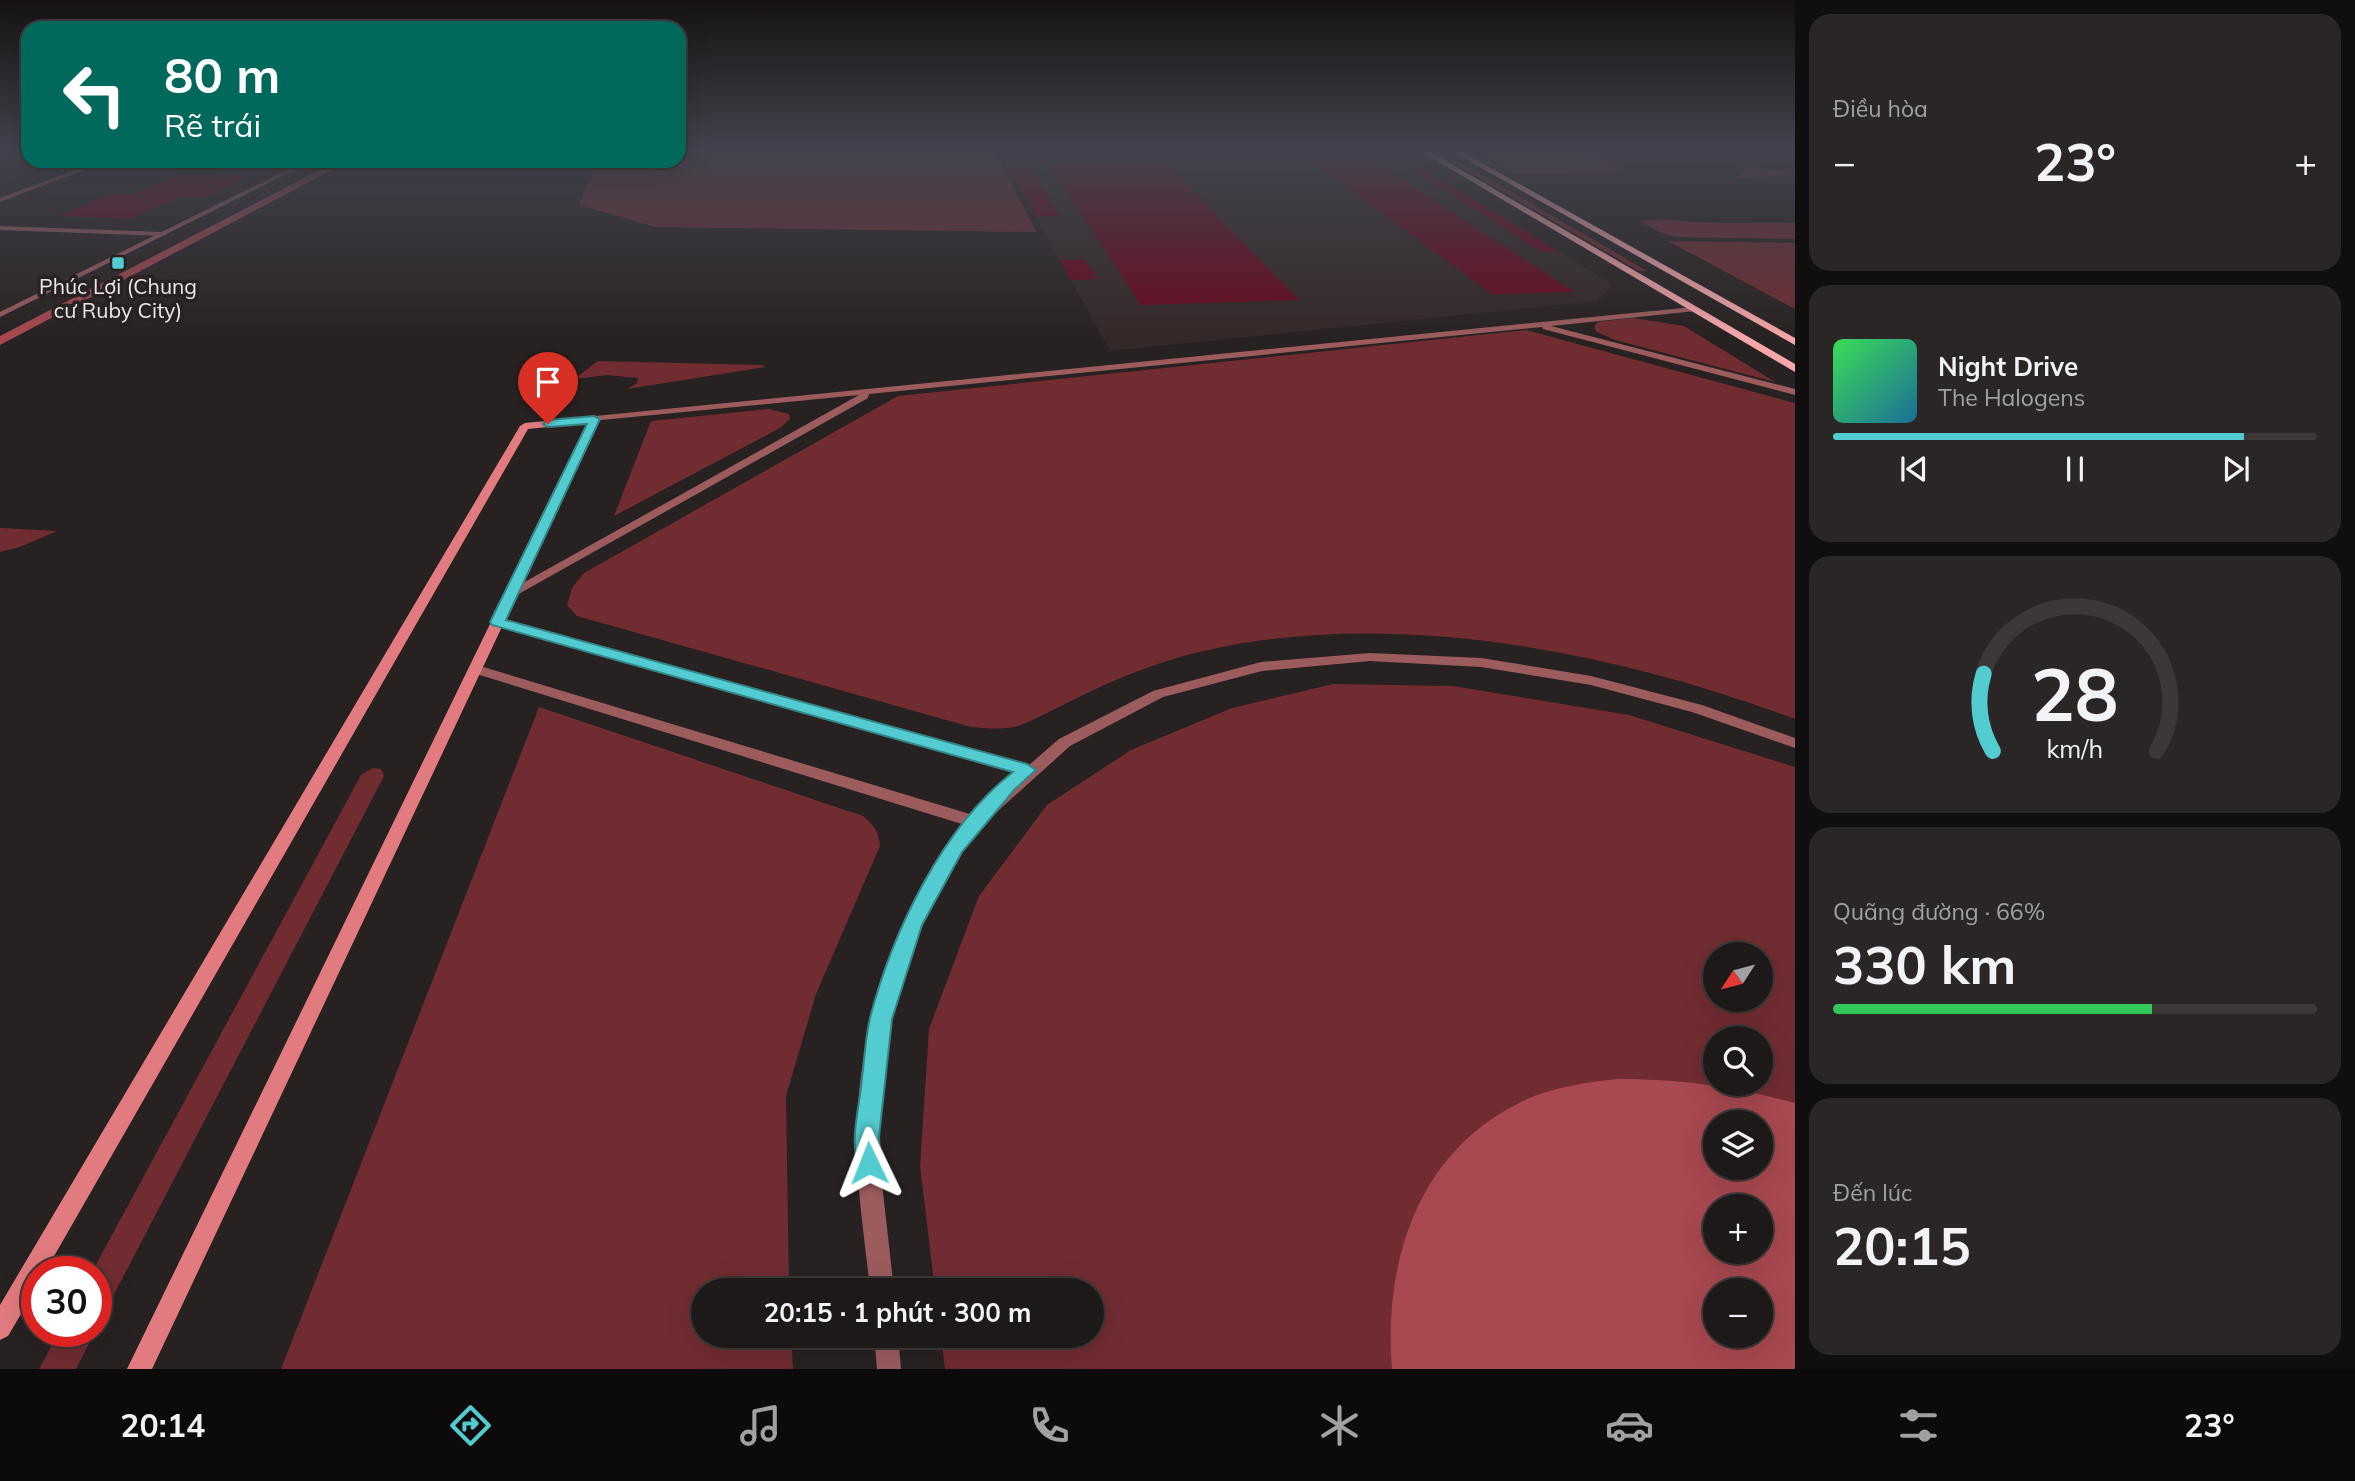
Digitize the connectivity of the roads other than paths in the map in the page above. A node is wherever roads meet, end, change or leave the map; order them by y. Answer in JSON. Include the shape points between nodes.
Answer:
{"nodes":[{"id":1,"x":208,"y":212,"type":"edge"},
{"id":2,"x":1528,"y":212,"type":"edge"},
{"id":3,"x":1563,"y":212,"type":"edge"},
{"id":4,"x":0,"y":229,"type":"edge"},
{"id":5,"x":163,"y":234,"type":"junction"},
{"id":6,"x":1732,"y":307,"type":"junction"},
{"id":7,"x":1693,"y":309,"type":"junction"},
{"id":8,"x":0,"y":316,"type":"edge"},
{"id":9,"x":1534,"y":324,"type":"junction"},
{"id":10,"x":1795,"y":342,"type":"edge"},
{"id":11,"x":1795,"y":369,"type":"edge"},
{"id":12,"x":872,"y":392,"type":"junction"},
{"id":13,"x":1795,"y":392,"type":"edge"},
{"id":14,"x":594,"y":419,"type":"junction"},
{"id":15,"x":511,"y":593,"type":"junction"},
{"id":16,"x":497,"y":622,"type":"junction"},
{"id":17,"x":475,"y":669,"type":"junction"},
{"id":18,"x":1795,"y":743,"type":"edge"},
{"id":19,"x":1027,"y":770,"type":"junction"},
{"id":20,"x":976,"y":822,"type":"junction"},
{"id":21,"x":881,"y":1278,"type":"edge"},
{"id":22,"x":0,"y":1328,"type":"edge"},
{"id":23,"x":887,"y":1348,"type":"edge"},
{"id":24,"x":139,"y":1369,"type":"edge"},
{"id":25,"x":889,"y":1369,"type":"edge"}],
"edges":[{"from":1,"to":5,"type":"street"},
{"from":2,"to":7,"type":"main road"},
{"from":3,"to":6,"type":"main road"},
{"from":4,"to":5,"type":"street"},
{"from":5,"to":8,"type":"street"},
{"from":6,"to":7,"type":"main road"},
{"from":6,"to":10,"type":"main road"},
{"from":7,"to":9,"type":"street"},
{"from":7,"to":11,"type":"main road"},
{"from":9,"to":12,"type":"street"},
{"from":9,"to":13,"type":"street"},
{"from":12,"to":14,"type":"street"},
{"from":12,"to":15,"type":"street"},
{"from":14,"to":15,"type":"main road"},
{"from":14,"to":22,"type":"main road","via":[[525,426]]},
{"from":15,"to":16,"type":"main road"},
{"from":16,"to":17,"type":"main road"},
{"from":16,"to":19,"type":"street"},
{"from":17,"to":20,"type":"street"},
{"from":17,"to":24,"type":"main road"},
{"from":18,"to":19,"type":"street","via":[[1655,696],[1555,673],[1461,660],[1372,656],[1289,662],[1210,676],[1137,701],[1070,737]]},
{"from":19,"to":20,"type":"street"},
{"from":20,"to":21,"type":"street","via":[[955,847],[912,924],[881,1019],[867,1137]]},
{"from":23,"to":25,"type":"street"}]}
